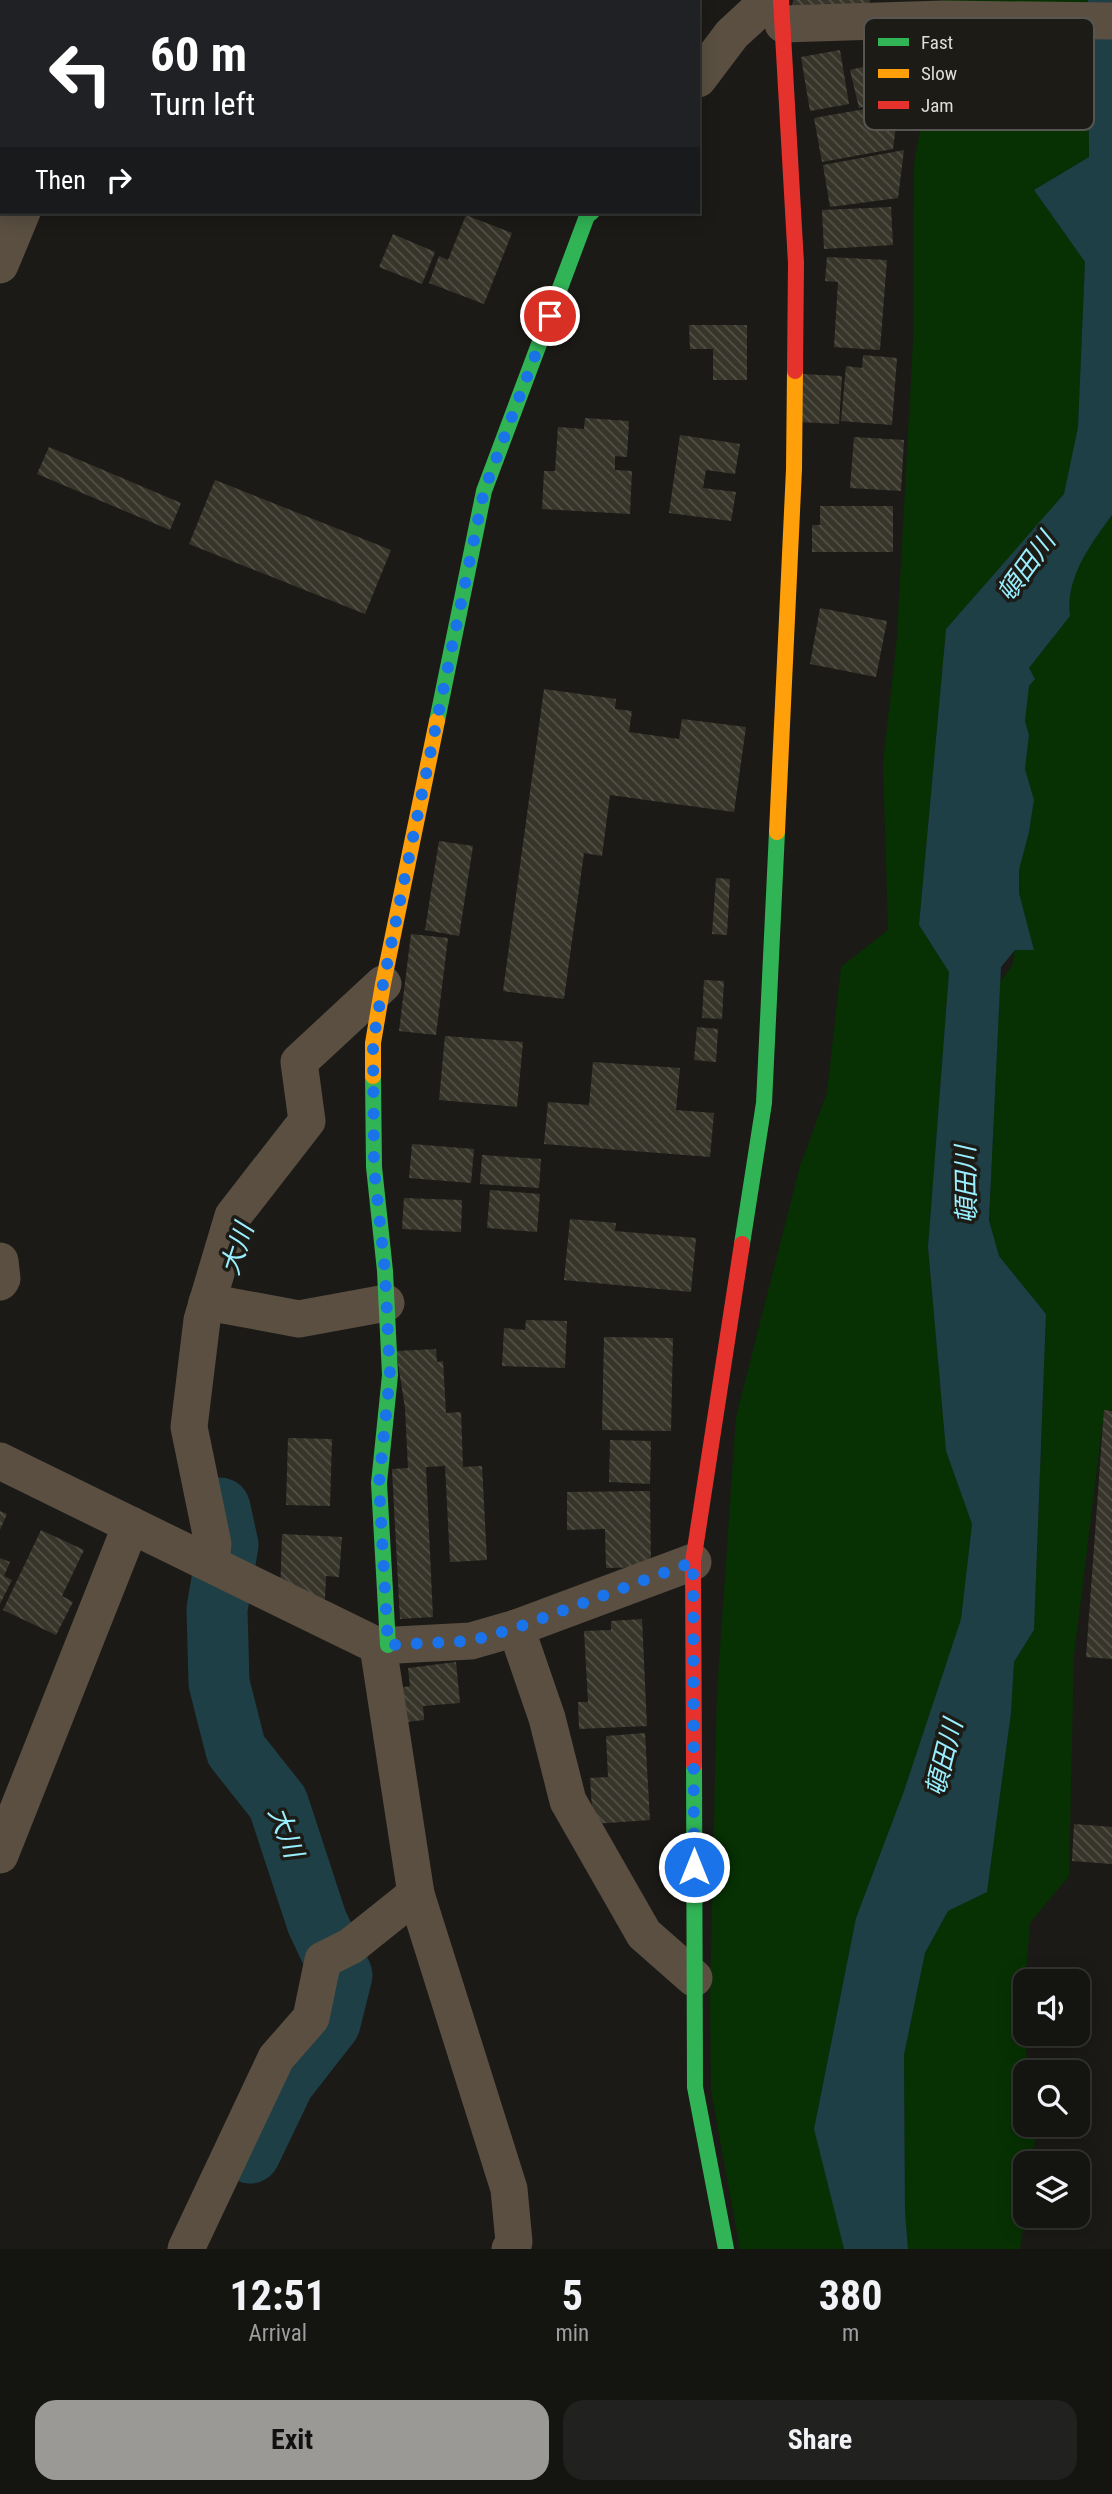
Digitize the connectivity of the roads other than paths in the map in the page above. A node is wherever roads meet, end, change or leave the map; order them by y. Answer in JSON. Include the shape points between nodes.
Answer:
{"nodes":[{"id":1,"x":778,"y":8,"type":"edge"},
{"id":2,"x":929,"y":18,"type":"edge"},
{"id":3,"x":1094,"y":21,"type":"edge"},
{"id":4,"x":1112,"y":21,"type":"edge"},
{"id":5,"x":700,"y":76,"type":"edge"},
{"id":6,"x":21,"y":214,"type":"edge"},
{"id":7,"x":585,"y":214,"type":"edge"},
{"id":8,"x":0,"y":265,"type":"edge"},
{"id":9,"x":383,"y":984,"type":"junction"},
{"id":10,"x":0,"y":1261,"type":"edge"},
{"id":11,"x":0,"y":1282,"type":"edge"},
{"id":12,"x":207,"y":1302,"type":"junction"},
{"id":13,"x":386,"y":1303,"type":"junction"},
{"id":14,"x":0,"y":1461,"type":"edge"},
{"id":15,"x":131,"y":1525,"type":"junction"},
{"id":16,"x":693,"y":1562,"type":"junction"},
{"id":17,"x":211,"y":1564,"type":"junction"},
{"id":18,"x":516,"y":1628,"type":"junction"},
{"id":19,"x":383,"y":1646,"type":"junction"},
{"id":20,"x":0,"y":1855,"type":"edge"},
{"id":21,"x":416,"y":1895,"type":"junction"},
{"id":22,"x":694,"y":1978,"type":"junction"},
{"id":23,"x":186,"y":2249,"type":"edge"},
{"id":24,"x":510,"y":2249,"type":"edge"},
{"id":25,"x":726,"y":2249,"type":"edge"}],
"edges":[{"from":1,"to":2,"type":"street"},
{"from":1,"to":5,"type":"street","via":[[732,34]]},
{"from":1,"to":16,"type":"street","via":[[796,263],[794,469],[764,1103]]},
{"from":3,"to":4,"type":"street"},
{"from":6,"to":8,"type":"street"},
{"from":7,"to":9,"type":"street","via":[[484,491]]},
{"from":9,"to":12,"type":"street","via":[[299,1062],[307,1121],[233,1216]]},
{"from":9,"to":13,"type":"street","via":[[373,1043],[374,1139]]},
{"from":10,"to":11,"type":"street"},
{"from":12,"to":13,"type":"street","via":[[299,1320]]},
{"from":12,"to":17,"type":"street","via":[[189,1427],[213,1544]]},
{"from":13,"to":19,"type":"street","via":[[390,1375],[379,1483]]},
{"from":14,"to":15,"type":"street"},
{"from":15,"to":17,"type":"street"},
{"from":15,"to":20,"type":"street"},
{"from":16,"to":18,"type":"street"},
{"from":16,"to":22,"type":"street"},
{"from":17,"to":19,"type":"street"},
{"from":18,"to":19,"type":"street","via":[[471,1641]]},
{"from":18,"to":22,"type":"street","via":[[547,1718],[568,1801],[643,1934]]},
{"from":19,"to":21,"type":"street"},
{"from":21,"to":23,"type":"street","via":[[351,1945],[323,1960],[311,2018],[276,2059]]},
{"from":21,"to":24,"type":"street","via":[[509,2189],[514,2242]]},
{"from":22,"to":25,"type":"street","via":[[695,2087]]}]}
